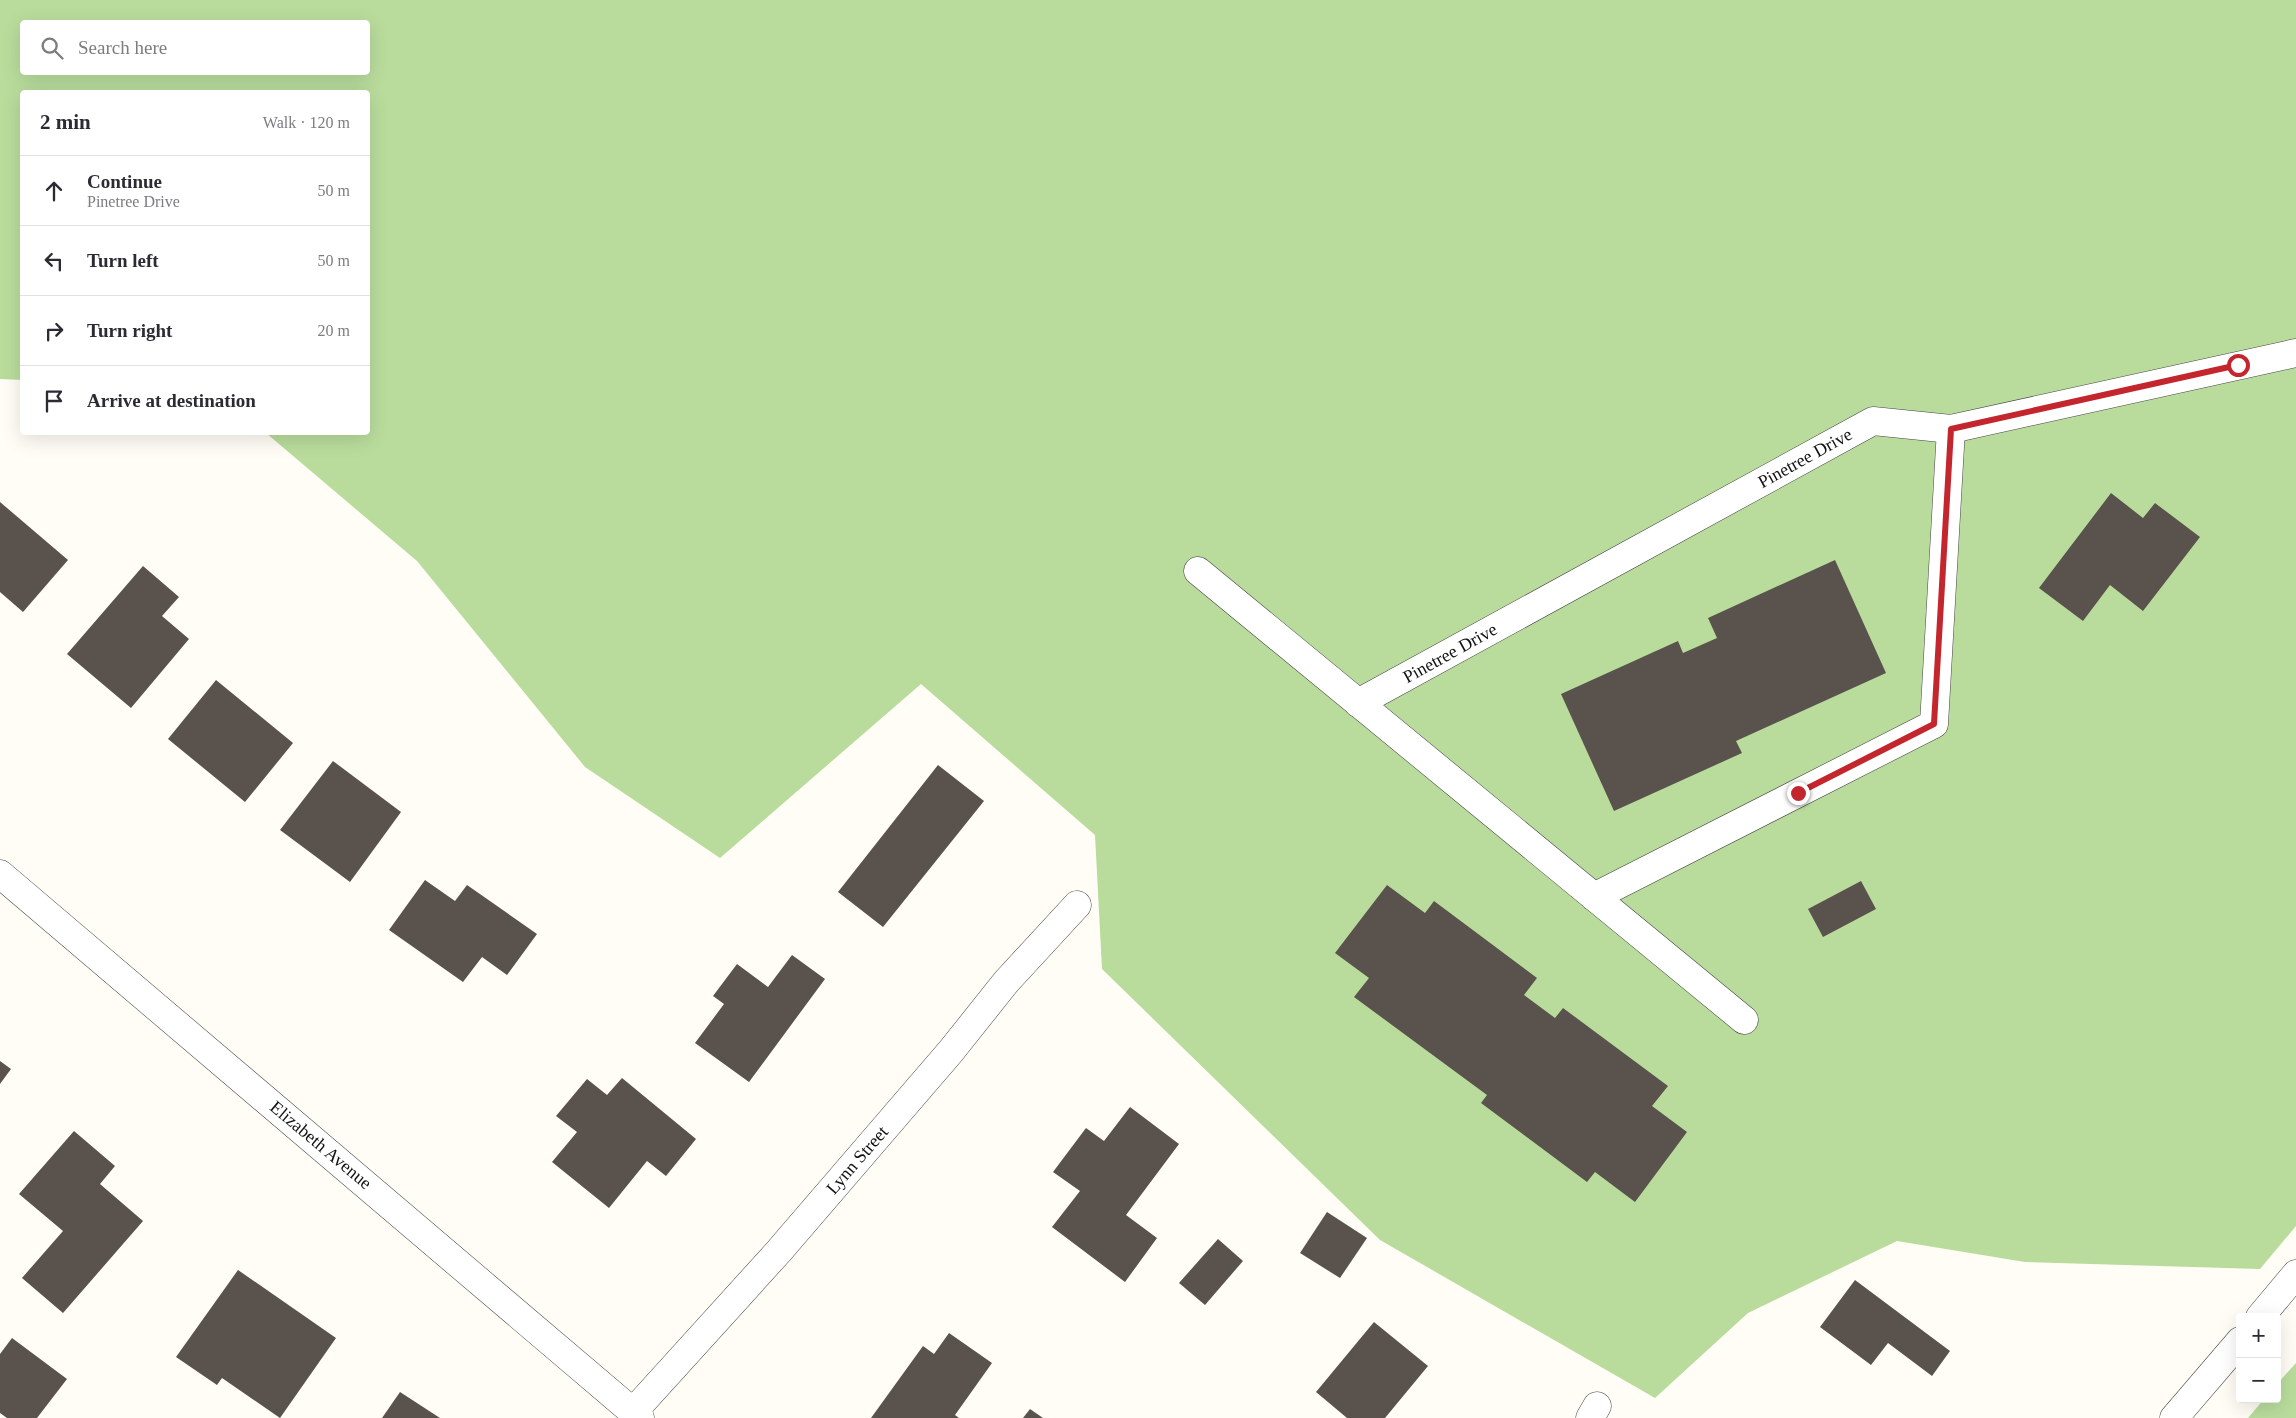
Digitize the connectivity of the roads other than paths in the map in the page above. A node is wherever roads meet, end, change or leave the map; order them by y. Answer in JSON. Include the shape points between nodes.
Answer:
{"nodes":[{"id":1,"x":2296,"y":352,"type":"edge"},
{"id":2,"x":1951,"y":429,"type":"junction"},
{"id":3,"x":1198,"y":571,"type":"dead end"},
{"id":4,"x":1358,"y":703,"type":"junction"},
{"id":5,"x":0,"y":874,"type":"edge"},
{"id":6,"x":1594,"y":897,"type":"junction"},
{"id":7,"x":1076,"y":905,"type":"dead end"},
{"id":8,"x":1744,"y":1020,"type":"dead end"},
{"id":9,"x":2296,"y":1274,"type":"edge"},
{"id":10,"x":2263,"y":1313,"type":"edge"},
{"id":11,"x":2236,"y":1346,"type":"edge"},
{"id":12,"x":637,"y":1415,"type":"edge"},
{"id":13,"x":2174,"y":1418,"type":"edge"}],
"edges":[{"from":1,"to":2,"type":"street","name":"Pinetree Drive"},
{"from":2,"to":4,"type":"street","name":"Pinetree Drive","via":[[1873,421]]},
{"from":2,"to":6,"type":"street","via":[[1934,724]]},
{"from":3,"to":4,"type":"street"},
{"from":4,"to":6,"type":"street"},
{"from":5,"to":12,"type":"street","name":"Elizabeth Avenue"},
{"from":6,"to":8,"type":"street"},
{"from":7,"to":12,"type":"street","name":"Lynn Street","via":[[1006,982],[951,1052]]},
{"from":9,"to":10,"type":"street"},
{"from":11,"to":13,"type":"street"}]}
